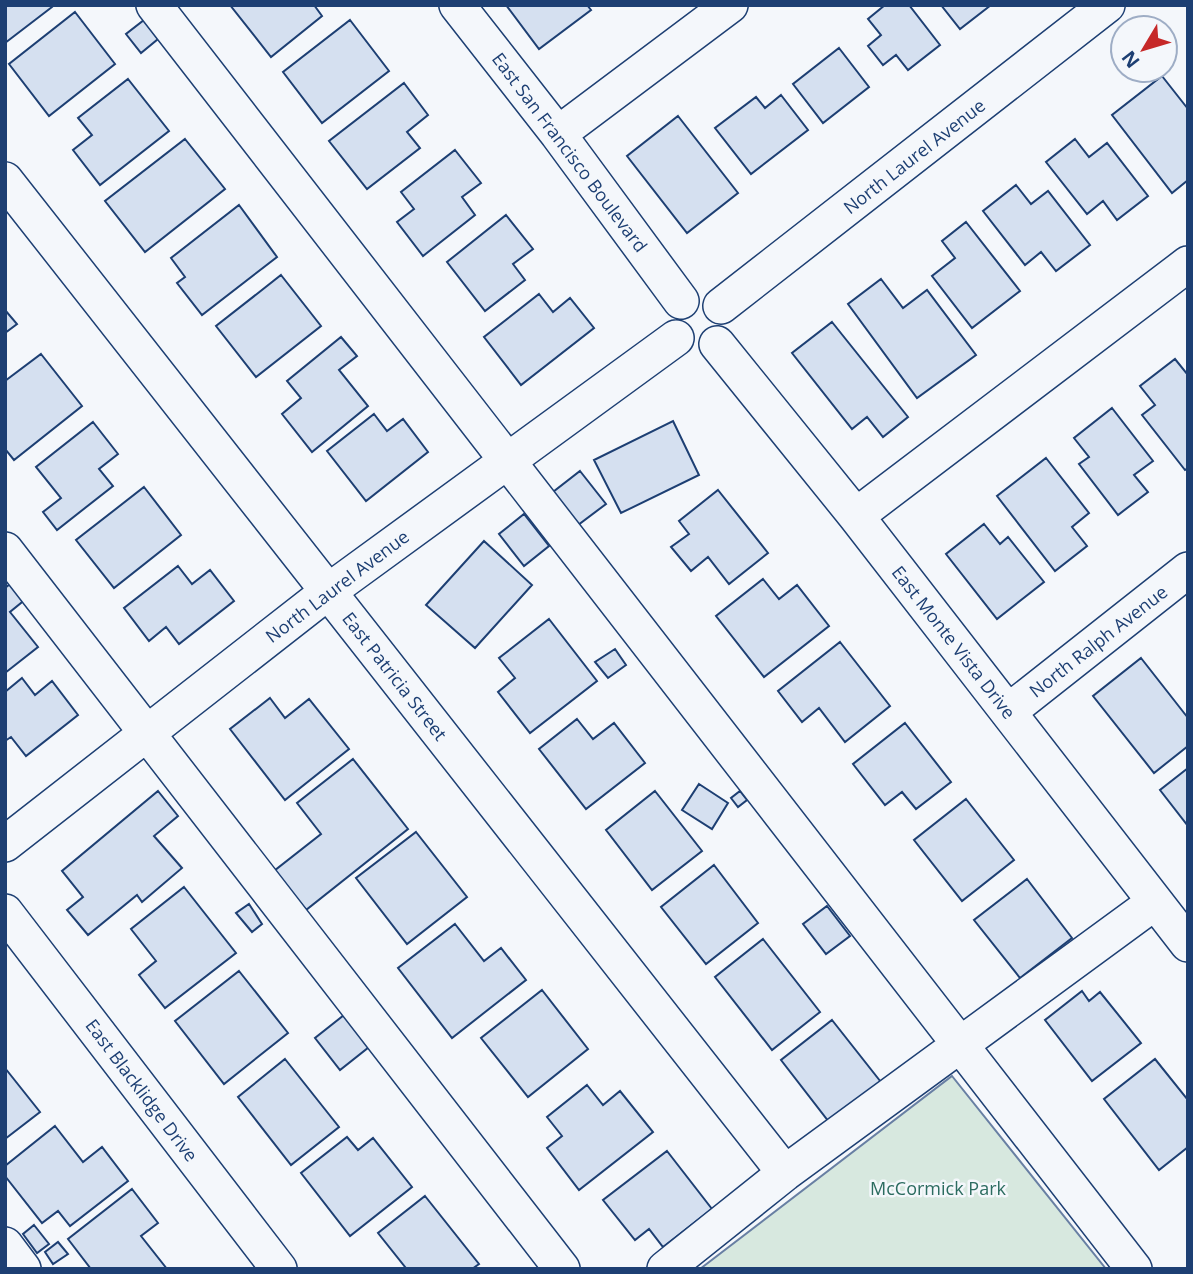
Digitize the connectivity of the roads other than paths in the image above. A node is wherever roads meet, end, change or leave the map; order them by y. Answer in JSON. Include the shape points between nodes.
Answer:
{"nodes":[{"id":1,"x":154,"y":5,"type":"edge"},
{"id":2,"x":457,"y":5,"type":"edge"},
{"id":3,"x":730,"y":5,"type":"edge"},
{"id":4,"x":1107,"y":5,"type":"edge"},
{"id":5,"x":558,"y":134,"type":"junction"},
{"id":6,"x":5,"y":180,"type":"edge"},
{"id":7,"x":1188,"y":264,"type":"edge"},
{"id":8,"x":681,"y":301,"type":"junction"},
{"id":9,"x":721,"y":306,"type":"junction"},
{"id":10,"x":676,"y":338,"type":"junction"},
{"id":11,"x":717,"y":344,"type":"junction"},
{"id":12,"x":508,"y":459,"type":"junction"},
{"id":13,"x":856,"y":516,"type":"junction"},
{"id":14,"x":5,"y":550,"type":"edge"},
{"id":15,"x":1185,"y":578,"type":"edge"},
{"id":16,"x":329,"y":591,"type":"junction"},
{"id":17,"x":1008,"y":712,"type":"junction"},
{"id":18,"x":147,"y":733,"type":"junction"},
{"id":19,"x":5,"y":844,"type":"edge"},
{"id":20,"x":1156,"y":902,"type":"junction"},
{"id":21,"x":5,"y":912,"type":"edge"},
{"id":22,"x":1188,"y":943,"type":"edge"},
{"id":23,"x":961,"y":1045,"type":"junction"},
{"id":24,"x":785,"y":1173,"type":"junction"},
{"id":25,"x":5,"y":1245,"type":"edge"},
{"id":26,"x":23,"y":1269,"type":"edge"},
{"id":27,"x":279,"y":1269,"type":"edge"},
{"id":28,"x":562,"y":1269,"type":"edge"},
{"id":29,"x":665,"y":1269,"type":"edge"},
{"id":30,"x":1134,"y":1269,"type":"edge"}],
"edges":[{"from":1,"to":12,"type":"street"},
{"from":2,"to":5,"type":"street","name":"East San Francisco Boulevard"},
{"from":3,"to":5,"type":"street"},
{"from":4,"to":9,"type":"street","name":"North Laurel Avenue"},
{"from":5,"to":8,"type":"street","name":"East San Francisco Boulevard"},
{"from":6,"to":16,"type":"street","name":"East Patricia Street"},
{"from":7,"to":13,"type":"street"},
{"from":8,"to":9,"type":"street","via":[[702,294]]},
{"from":8,"to":10,"type":"street","via":[[671,321]]},
{"from":9,"to":11,"type":"street","via":[[726,327]]},
{"from":10,"to":11,"type":"street","via":[[691,349]]},
{"from":10,"to":12,"type":"street","name":"North Laurel Avenue"},
{"from":11,"to":13,"type":"street","name":"East Monte Vista Drive"},
{"from":12,"to":16,"type":"street","name":"North Laurel Avenue"},
{"from":12,"to":23,"type":"street"},
{"from":13,"to":17,"type":"street","name":"East Monte Vista Drive"},
{"from":14,"to":18,"type":"street"},
{"from":15,"to":17,"type":"street","name":"North Ralph Avenue"},
{"from":16,"to":18,"type":"street","name":"North Laurel Avenue"},
{"from":16,"to":24,"type":"street","name":"East Patricia Street"},
{"from":17,"to":20,"type":"street","name":"East Monte Vista Drive"},
{"from":18,"to":19,"type":"street","name":"North Laurel Avenue"},
{"from":18,"to":28,"type":"street"},
{"from":20,"to":22,"type":"street","name":"East Monte Vista Drive"},
{"from":20,"to":23,"type":"street"},
{"from":21,"to":27,"type":"street","name":"East Blacklidge Drive"},
{"from":23,"to":24,"type":"street"},
{"from":23,"to":30,"type":"street"},
{"from":24,"to":29,"type":"street"},
{"from":25,"to":26,"type":"street"}]}
